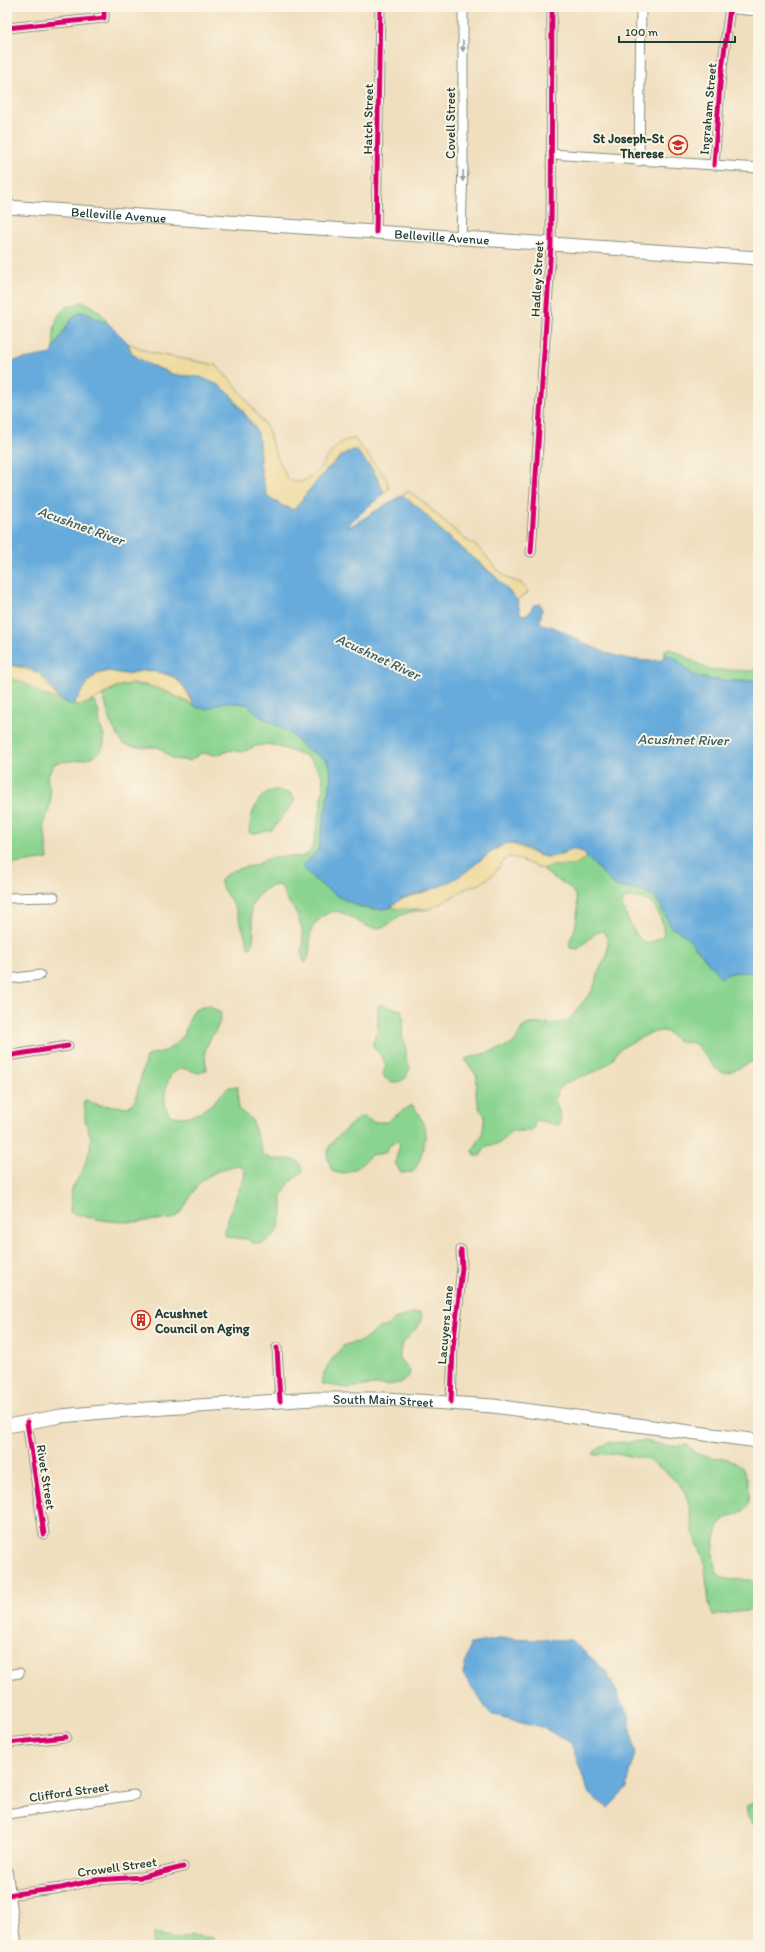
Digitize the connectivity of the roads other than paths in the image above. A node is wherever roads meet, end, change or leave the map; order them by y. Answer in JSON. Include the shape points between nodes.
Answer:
{"nodes":[{"id":1,"x":104,"y":7,"type":"edge"},
{"id":2,"x":380,"y":7,"type":"edge"},
{"id":3,"x":463,"y":7,"type":"edge"},
{"id":4,"x":552,"y":7,"type":"edge"},
{"id":5,"x":641,"y":7,"type":"edge"},
{"id":6,"x":730,"y":7,"type":"edge"},
{"id":7,"x":736,"y":7,"type":"edge"},
{"id":8,"x":758,"y":9,"type":"edge"},
{"id":9,"x":7,"y":28,"type":"edge"},
{"id":10,"x":551,"y":154,"type":"junction"},
{"id":11,"x":639,"y":161,"type":"junction"},
{"id":12,"x":714,"y":165,"type":"junction"},
{"id":13,"x":758,"y":168,"type":"edge"},
{"id":14,"x":7,"y":208,"type":"edge"},
{"id":15,"x":376,"y":232,"type":"junction"},
{"id":16,"x":461,"y":239,"type":"junction"},
{"id":17,"x":551,"y":245,"type":"junction"},
{"id":18,"x":758,"y":258,"type":"edge"},
{"id":19,"x":531,"y":552,"type":"dead end"},
{"id":20,"x":54,"y":897,"type":"dead end"},
{"id":21,"x":7,"y":898,"type":"edge"},
{"id":22,"x":40,"y":975,"type":"dead end"},
{"id":23,"x":7,"y":980,"type":"edge"},
{"id":24,"x":68,"y":1046,"type":"dead end"},
{"id":25,"x":7,"y":1056,"type":"edge"},
{"id":26,"x":461,"y":1250,"type":"dead end"},
{"id":27,"x":277,"y":1348,"type":"dead end"},
{"id":28,"x":280,"y":1401,"type":"junction"},
{"id":29,"x":451,"y":1402,"type":"junction"},
{"id":30,"x":27,"y":1422,"type":"junction"},
{"id":31,"x":7,"y":1426,"type":"edge"},
{"id":32,"x":758,"y":1441,"type":"edge"},
{"id":33,"x":44,"y":1534,"type":"dead end"},
{"id":34,"x":19,"y":1673,"type":"dead end"},
{"id":35,"x":7,"y":1675,"type":"edge"},
{"id":36,"x":66,"y":1736,"type":"dead end"},
{"id":37,"x":7,"y":1743,"type":"edge"},
{"id":38,"x":134,"y":1795,"type":"dead end"},
{"id":39,"x":7,"y":1814,"type":"edge"},
{"id":40,"x":183,"y":1867,"type":"dead end"},
{"id":41,"x":7,"y":1869,"type":"edge"},
{"id":42,"x":9,"y":1895,"type":"edge"},
{"id":43,"x":17,"y":1945,"type":"edge"}],
"edges":[{"from":1,"to":9,"type":"street","via":[[104,18]]},
{"from":2,"to":15,"type":"street","name":"Hatch Street"},
{"from":3,"to":16,"type":"street","name":"Covell Street","one_way":true},
{"from":4,"to":10,"type":"street","name":"Hadley Street"},
{"from":5,"to":11,"type":"street"},
{"from":6,"to":12,"type":"street","name":"Ingraham Street","via":[[720,85]]},
{"from":7,"to":8,"type":"main road"},
{"from":10,"to":11,"type":"street"},
{"from":10,"to":17,"type":"street","name":"Hadley Street"},
{"from":11,"to":12,"type":"street"},
{"from":12,"to":13,"type":"street"},
{"from":14,"to":15,"type":"main road","name":"Belleville Avenue"},
{"from":15,"to":16,"type":"main road","name":"Belleville Avenue"},
{"from":16,"to":17,"type":"main road","name":"Belleville Avenue"},
{"from":17,"to":18,"type":"main road","name":"Belleville Avenue"},
{"from":17,"to":19,"type":"street","name":"Hadley Street"},
{"from":20,"to":21,"type":"street"},
{"from":22,"to":23,"type":"street"},
{"from":24,"to":25,"type":"street"},
{"from":26,"to":29,"type":"street","name":"Lacuyers Lane","via":[[462,1268],[453,1348]]},
{"from":27,"to":28,"type":"street"},
{"from":28,"to":29,"type":"main road","name":"South Main Street","via":[[367,1399]]},
{"from":28,"to":30,"type":"main road","name":"South Main Street","via":[[96,1412]]},
{"from":29,"to":32,"type":"main road","name":"South Main Street"},
{"from":30,"to":31,"type":"main road","name":"South Main Street"},
{"from":30,"to":33,"type":"street","name":"Rivet Street"},
{"from":34,"to":35,"type":"street"},
{"from":36,"to":37,"type":"street"},
{"from":38,"to":39,"type":"street","name":"Clifford Street"},
{"from":40,"to":42,"type":"street","name":"Crowell Street","via":[[143,1877],[95,1880],[61,1888]]},
{"from":41,"to":42,"type":"street"},
{"from":42,"to":43,"type":"street"}]}
